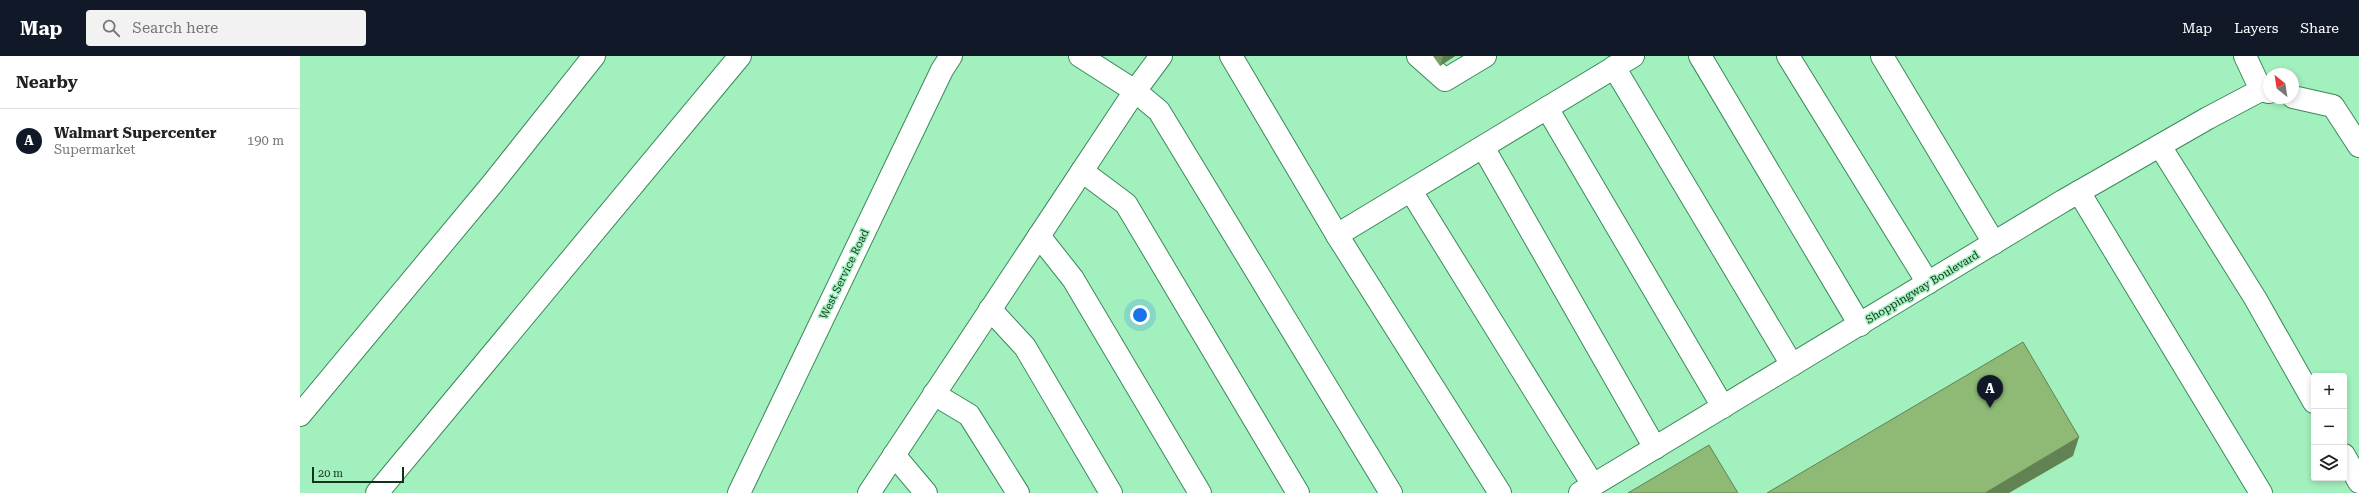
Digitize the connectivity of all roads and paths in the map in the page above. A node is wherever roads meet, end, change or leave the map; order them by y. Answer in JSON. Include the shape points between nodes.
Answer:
{"nodes":[{"id":1,"x":594,"y":56,"type":"edge"},
{"id":2,"x":740,"y":56,"type":"edge"},
{"id":3,"x":951,"y":56,"type":"edge"},
{"id":4,"x":1080,"y":56,"type":"edge"},
{"id":5,"x":1161,"y":56,"type":"edge"},
{"id":6,"x":1231,"y":56,"type":"edge"},
{"id":7,"x":1418,"y":56,"type":"edge"},
{"id":8,"x":1485,"y":56,"type":"edge"},
{"id":9,"x":1633,"y":56,"type":"edge"},
{"id":10,"x":1700,"y":56,"type":"edge"},
{"id":11,"x":1788,"y":56,"type":"edge"},
{"id":12,"x":1882,"y":56,"type":"edge"},
{"id":13,"x":2245,"y":56,"type":"edge"},
{"id":14,"x":1614,"y":67,"type":"junction"},
{"id":15,"x":2263,"y":88,"type":"edge"},
{"id":16,"x":1135,"y":92,"type":"junction"},
{"id":17,"x":2263,"y":92,"type":"edge"},
{"id":18,"x":2299,"y":98,"type":"edge"},
{"id":19,"x":1547,"y":108,"type":"junction"},
{"id":20,"x":2160,"y":146,"type":"junction"},
{"id":21,"x":2359,"y":146,"type":"edge"},
{"id":22,"x":1483,"y":147,"type":"junction"},
{"id":23,"x":1082,"y":171,"type":"junction"},
{"id":24,"x":1411,"y":191,"type":"junction"},
{"id":25,"x":2079,"y":192,"type":"junction"},
{"id":26,"x":1039,"y":236,"type":"junction"},
{"id":27,"x":1338,"y":236,"type":"junction"},
{"id":28,"x":1994,"y":243,"type":"junction"},
{"id":29,"x":1928,"y":283,"type":"junction"},
{"id":30,"x":990,"y":309,"type":"junction"},
{"id":31,"x":1860,"y":325,"type":"junction"},
{"id":32,"x":1792,"y":365,"type":"junction"},
{"id":33,"x":934,"y":394,"type":"junction"},
{"id":34,"x":2311,"y":397,"type":"edge"},
{"id":35,"x":1723,"y":407,"type":"junction"},
{"id":36,"x":300,"y":415,"type":"edge"},
{"id":37,"x":1655,"y":448,"type":"junction"},
{"id":38,"x":894,"y":455,"type":"junction"},
{"id":39,"x":2347,"y":460,"type":"edge"},
{"id":40,"x":2359,"y":482,"type":"edge"},
{"id":41,"x":1586,"y":489,"type":"edge"},
{"id":42,"x":377,"y":493,"type":"edge"},
{"id":43,"x":739,"y":493,"type":"edge"},
{"id":44,"x":869,"y":493,"type":"edge"},
{"id":45,"x":926,"y":493,"type":"edge"},
{"id":46,"x":1018,"y":493,"type":"edge"},
{"id":47,"x":1111,"y":493,"type":"edge"},
{"id":48,"x":1200,"y":493,"type":"edge"},
{"id":49,"x":1298,"y":493,"type":"edge"},
{"id":50,"x":1391,"y":493,"type":"edge"},
{"id":51,"x":1500,"y":493,"type":"edge"},
{"id":52,"x":2261,"y":493,"type":"edge"}],
"edges":[{"from":1,"to":36,"type":"main road","via":[[488,190]]},
{"from":2,"to":42,"type":"main road"},
{"from":3,"to":43,"type":"main road","name":"West Service Road"},
{"from":4,"to":16,"type":"main road"},
{"from":5,"to":16,"type":"main road"},
{"from":6,"to":27,"type":"main road"},
{"from":7,"to":8,"type":"main road","via":[[1445,80]]},
{"from":9,"to":14,"type":"main road"},
{"from":10,"to":31,"type":"main road"},
{"from":11,"to":29,"type":"main road"},
{"from":12,"to":28,"type":"main road"},
{"from":13,"to":15,"type":"main road"},
{"from":14,"to":19,"type":"main road"},
{"from":14,"to":32,"type":"main road"},
{"from":16,"to":23,"type":"main road"},
{"from":16,"to":50,"type":"main road","via":[[1159,111]]},
{"from":17,"to":20,"type":"main road","name":"Shoppingway Boulevard"},
{"from":18,"to":21,"type":"main road","via":[[2333,106]]},
{"from":19,"to":22,"type":"main road"},
{"from":19,"to":35,"type":"main road"},
{"from":20,"to":25,"type":"main road","name":"Shoppingway Boulevard"},
{"from":20,"to":34,"type":"main road","via":[[2255,298]]},
{"from":22,"to":24,"type":"main road"},
{"from":22,"to":37,"type":"main road"},
{"from":23,"to":26,"type":"main road"},
{"from":23,"to":49,"type":"main road","via":[[1126,204]]},
{"from":24,"to":27,"type":"main road"},
{"from":24,"to":41,"type":"main road"},
{"from":25,"to":28,"type":"main road","name":"Shoppingway Boulevard"},
{"from":25,"to":52,"type":"main road"},
{"from":26,"to":30,"type":"main road"},
{"from":26,"to":48,"type":"main road","via":[[1073,279]]},
{"from":27,"to":51,"type":"main road"},
{"from":28,"to":29,"type":"main road","name":"Shoppingway Boulevard"},
{"from":29,"to":31,"type":"main road","name":"Shoppingway Boulevard"},
{"from":30,"to":33,"type":"main road"},
{"from":30,"to":47,"type":"main road","via":[[1025,347]]},
{"from":31,"to":32,"type":"main road","name":"Shoppingway Boulevard"},
{"from":32,"to":35,"type":"main road","name":"Shoppingway Boulevard"},
{"from":33,"to":38,"type":"main road"},
{"from":33,"to":46,"type":"main road","via":[[969,415]]},
{"from":35,"to":37,"type":"main road","name":"Shoppingway Boulevard"},
{"from":37,"to":41,"type":"main road","name":"Shoppingway Boulevard"},
{"from":38,"to":44,"type":"main road"},
{"from":38,"to":45,"type":"main road"},
{"from":39,"to":40,"type":"main road"}]}
